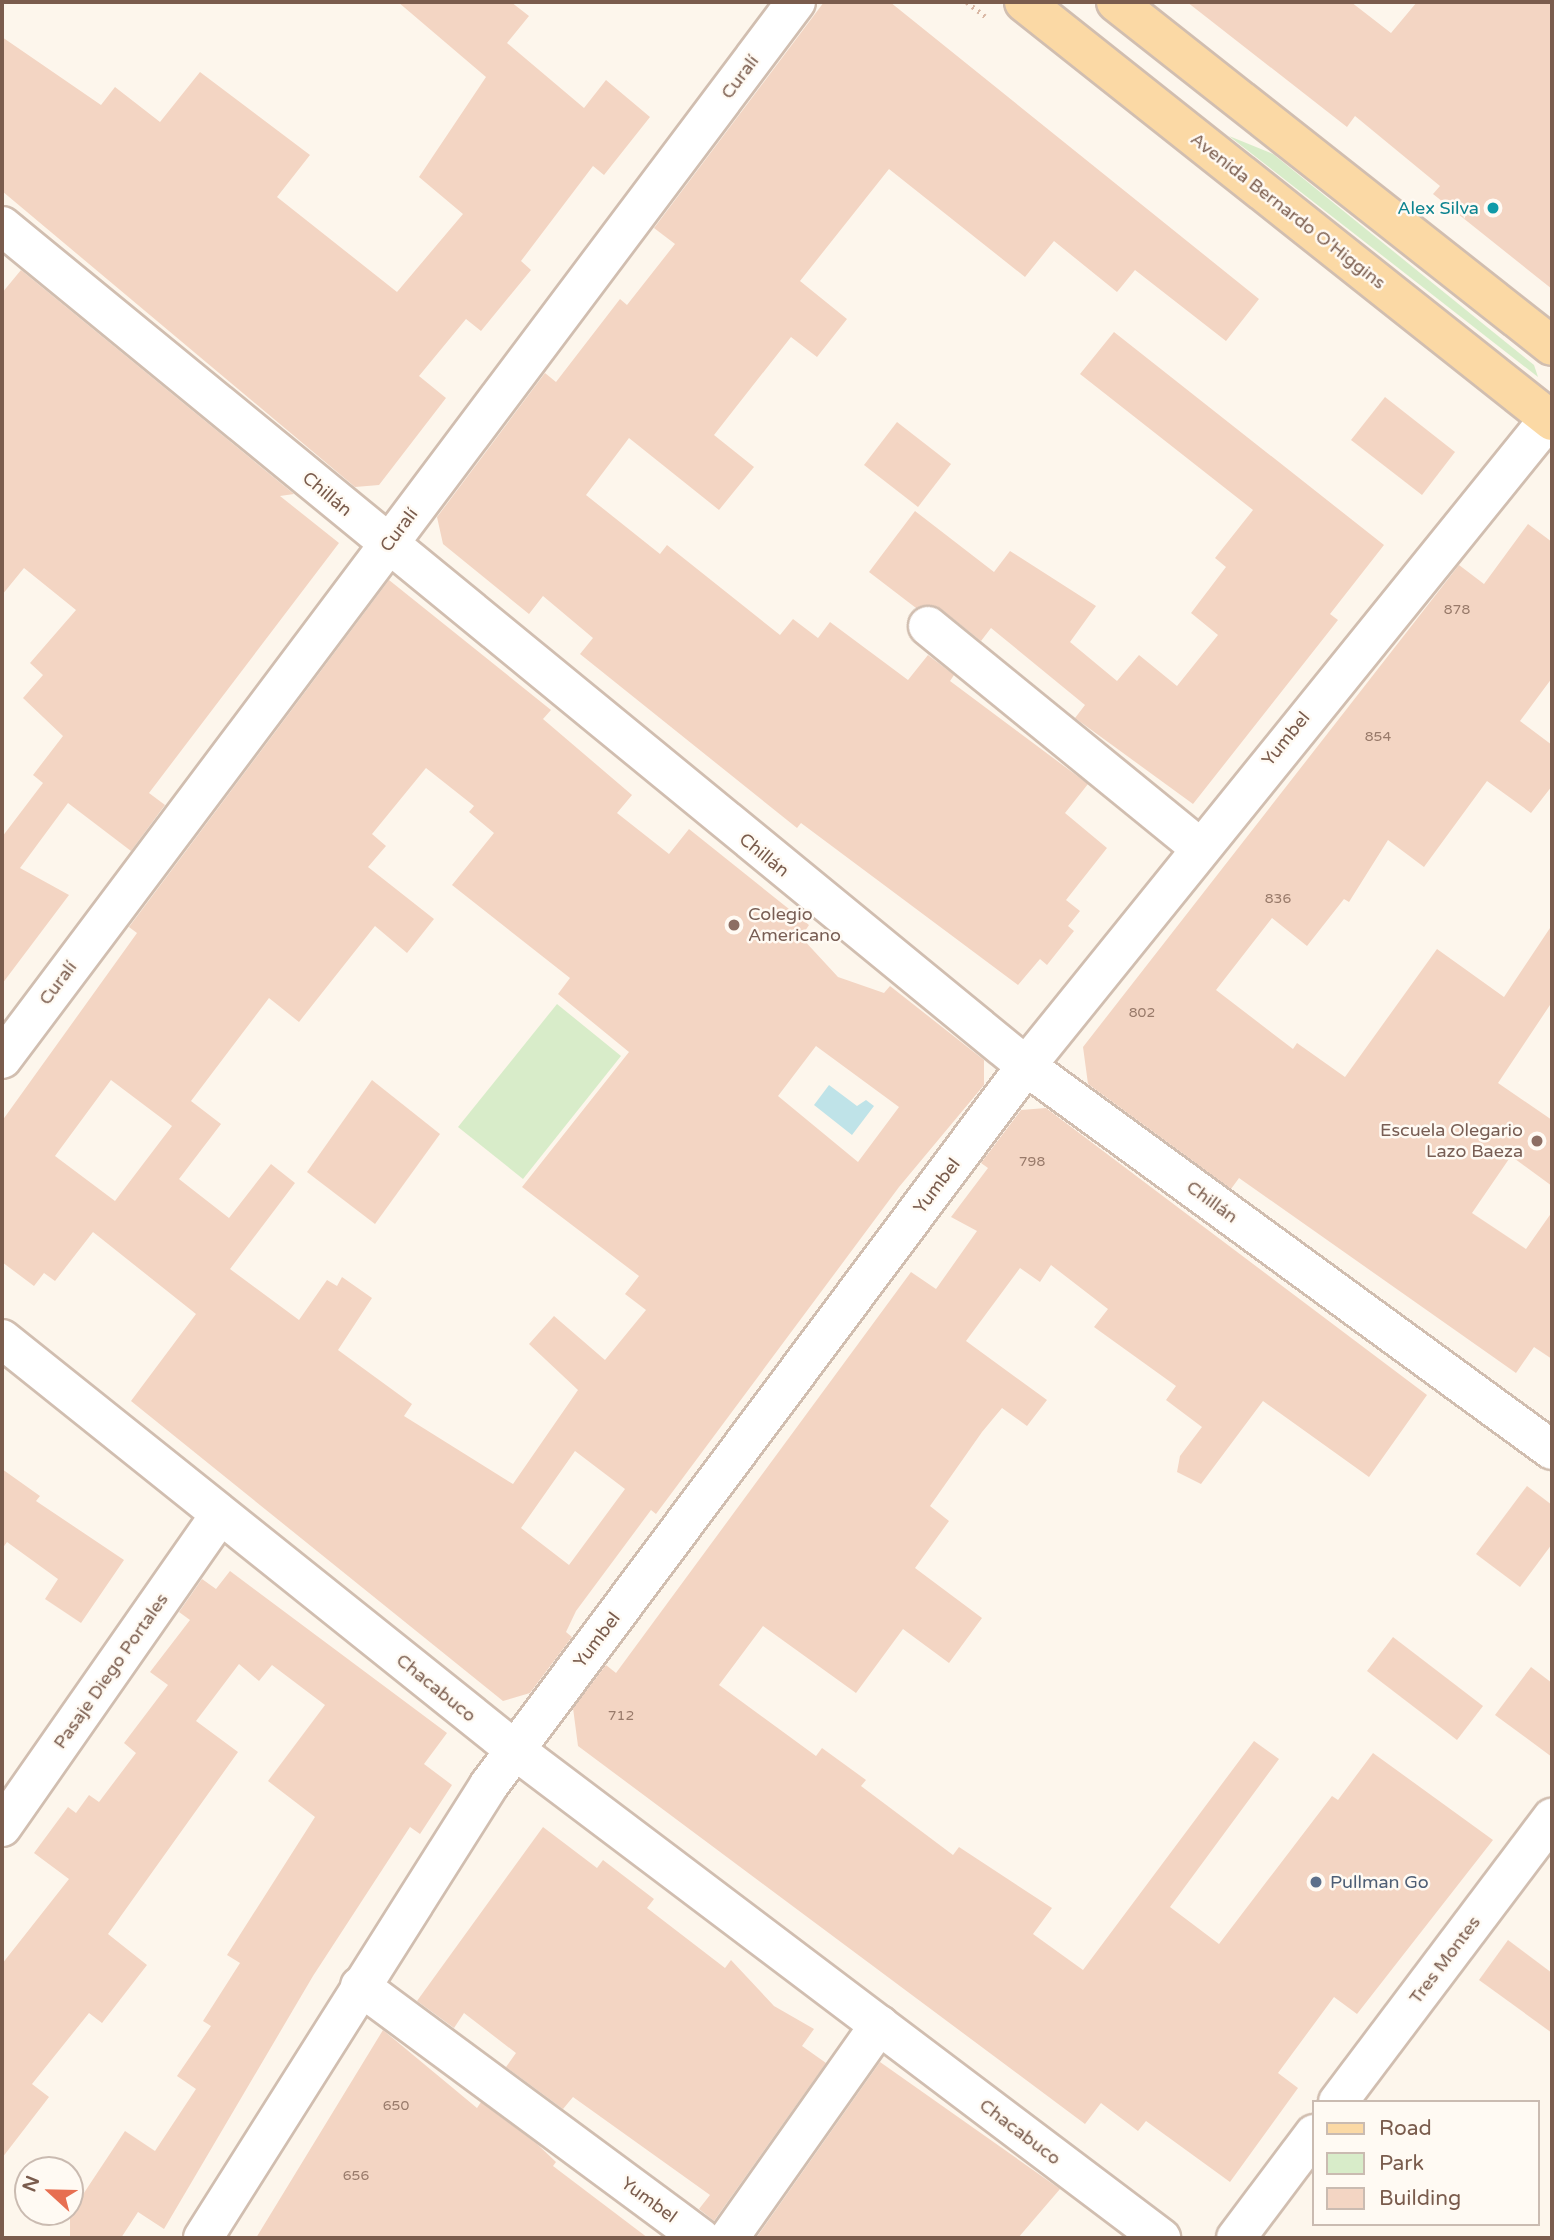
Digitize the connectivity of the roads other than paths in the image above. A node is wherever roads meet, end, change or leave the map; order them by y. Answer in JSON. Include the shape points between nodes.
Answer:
{"nodes":[{"id":1,"x":796,"y":2,"type":"edge"},
{"id":2,"x":1024,"y":2,"type":"edge"},
{"id":3,"x":1116,"y":2,"type":"edge"},
{"id":4,"x":2,"y":226,"type":"edge"},
{"id":5,"x":1552,"y":346,"type":"edge"},
{"id":6,"x":1551,"y":418,"type":"edge"},
{"id":7,"x":388,"y":545,"type":"junction"},
{"id":8,"x":928,"y":626,"type":"dead end"},
{"id":9,"x":1199,"y":847,"type":"junction"},
{"id":10,"x":2,"y":1059,"type":"edge"},
{"id":11,"x":1026,"y":1066,"type":"junction"},
{"id":12,"x":2,"y":1339,"type":"edge"},
{"id":13,"x":1552,"y":1450,"type":"edge"},
{"id":14,"x":220,"y":1515,"type":"junction"},
{"id":15,"x":515,"y":1750,"type":"junction"},
{"id":16,"x":1552,"y":1818,"type":"edge"},
{"id":17,"x":2,"y":1827,"type":"edge"},
{"id":18,"x":360,"y":1986,"type":"junction"},
{"id":19,"x":879,"y":2025,"type":"junction"},
{"id":20,"x":1340,"y":2100,"type":"edge"},
{"id":21,"x":1312,"y":2137,"type":"edge"},
{"id":22,"x":203,"y":2238,"type":"edge"},
{"id":23,"x":701,"y":2238,"type":"edge"},
{"id":24,"x":729,"y":2238,"type":"edge"},
{"id":25,"x":1161,"y":2238,"type":"edge"},
{"id":26,"x":1236,"y":2238,"type":"edge"}],
"edges":[{"from":1,"to":7,"type":"street","name":"Curalí"},
{"from":2,"to":6,"type":"main road","name":"Avenida Bernardo O'Higgins"},
{"from":3,"to":5,"type":"main road"},
{"from":4,"to":7,"type":"street","name":"Chillán"},
{"from":6,"to":9,"type":"street","name":"Yumbel"},
{"from":7,"to":10,"type":"street","name":"Curalí"},
{"from":7,"to":11,"type":"street","name":"Chillán"},
{"from":8,"to":9,"type":"street"},
{"from":9,"to":11,"type":"street","name":"Yumbel"},
{"from":11,"to":13,"type":"street","name":"Chillán"},
{"from":11,"to":15,"type":"street","name":"Yumbel"},
{"from":12,"to":14,"type":"street","name":"Chacabuco"},
{"from":14,"to":15,"type":"street","name":"Chacabuco"},
{"from":14,"to":17,"type":"street","name":"Pasaje Diego Portales"},
{"from":15,"to":18,"type":"street","name":"Yumbel"},
{"from":15,"to":19,"type":"street","name":"Chacabuco"},
{"from":16,"to":20,"type":"street","name":"Tres Montes"},
{"from":18,"to":22,"type":"street","name":"Yumbel"},
{"from":18,"to":23,"type":"street","name":"Yumbel"},
{"from":19,"to":24,"type":"street"},
{"from":19,"to":25,"type":"street","name":"Chacabuco"},
{"from":21,"to":26,"type":"street"}]}
